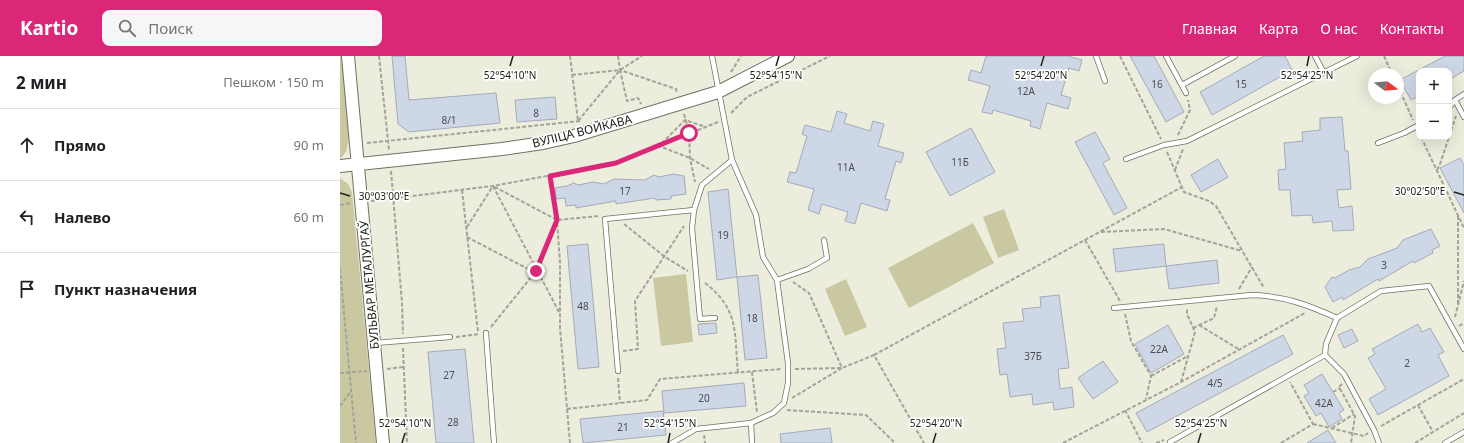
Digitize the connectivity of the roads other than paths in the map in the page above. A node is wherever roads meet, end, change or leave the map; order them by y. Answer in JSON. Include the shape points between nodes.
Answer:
{"nodes":[{"id":1,"x":348,"y":56,"type":"edge"},
{"id":2,"x":712,"y":56,"type":"edge"},
{"id":3,"x":788,"y":56,"type":"edge"},
{"id":4,"x":1096,"y":56,"type":"edge"},
{"id":5,"x":1166,"y":56,"type":"edge"},
{"id":6,"x":1235,"y":56,"type":"edge"},
{"id":7,"x":1315,"y":56,"type":"edge"},
{"id":8,"x":1357,"y":56,"type":"edge"},
{"id":9,"x":1324,"y":73,"type":"junction"},
{"id":10,"x":1105,"y":81,"type":"dead end"},
{"id":11,"x":1182,"y":85,"type":"junction"},
{"id":12,"x":718,"y":92,"type":"junction"},
{"id":13,"x":1186,"y":94,"type":"road end"},
{"id":14,"x":1464,"y":94,"type":"edge"},
{"id":15,"x":1455,"y":100,"type":"junction"},
{"id":16,"x":1452,"y":104,"type":"edge"},
{"id":17,"x":1464,"y":117,"type":"edge"},
{"id":18,"x":1416,"y":126,"type":"edge"},
{"id":19,"x":1378,"y":143,"type":"dead end"},
{"id":20,"x":1126,"y":159,"type":"dead end"},
{"id":21,"x":732,"y":160,"type":"junction"},
{"id":22,"x":358,"y":164,"type":"junction"},
{"id":23,"x":340,"y":166,"type":"edge"},
{"id":24,"x":694,"y":210,"type":"junction"},
{"id":25,"x":824,"y":240,"type":"dead end"},
{"id":26,"x":777,"y":280,"type":"junction"},
{"id":27,"x":1114,"y":308,"type":"dead end"},
{"id":28,"x":715,"y":318,"type":"dead end"},
{"id":29,"x":1337,"y":318,"type":"junction"},
{"id":30,"x":486,"y":333,"type":"road end"},
{"id":31,"x":450,"y":337,"type":"road end"},
{"id":32,"x":374,"y":343,"type":"junction"},
{"id":33,"x":1464,"y":350,"type":"edge"},
{"id":34,"x":1325,"y":355,"type":"junction"},
{"id":35,"x":618,"y":371,"type":"road end"},
{"id":36,"x":750,"y":423,"type":"junction"},
{"id":37,"x":1464,"y":432,"type":"edge"},
{"id":38,"x":1170,"y":442,"type":"edge"},
{"id":39,"x":383,"y":443,"type":"edge"},
{"id":40,"x":494,"y":443,"type":"edge"},
{"id":41,"x":672,"y":443,"type":"edge"},
{"id":42,"x":752,"y":443,"type":"edge"},
{"id":43,"x":1379,"y":443,"type":"edge"},
{"id":44,"x":1445,"y":443,"type":"edge"}],
"edges":[{"from":1,"to":22,"type":"main road","name":"БУЛЬВАР МЕТАЛУРГАЎ"},
{"from":2,"to":12,"type":"lane"},
{"from":3,"to":12,"type":"main road","name":"ВУЛІЦА ВОЙКАВА"},
{"from":4,"to":10,"type":"lane"},
{"from":5,"to":11,"type":"lane"},
{"from":6,"to":11,"type":"lane"},
{"from":7,"to":9,"type":"lane"},
{"from":8,"to":9,"type":"lane"},
{"from":9,"to":20,"type":"lane","via":[[1187,141],[1164,145]]},
{"from":11,"to":13,"type":"lane"},
{"from":12,"to":21,"type":"lane"},
{"from":12,"to":22,"type":"main road","name":"ВУЛІЦА ВОЙКАВА","via":[[620,123],[543,143]]},
{"from":14,"to":15,"type":"lane"},
{"from":15,"to":16,"type":"lane"},
{"from":15,"to":17,"type":"lane"},
{"from":18,"to":19,"type":"lane"},
{"from":21,"to":24,"type":"lane","via":[[702,185]]},
{"from":21,"to":26,"type":"lane","via":[[756,215],[763,257]]},
{"from":22,"to":23,"type":"main road","name":"ВУЛІЦА ВОЙКАВА"},
{"from":22,"to":32,"type":"main road","name":"БУЛЬВАР МЕТАЛУРГАЎ"},
{"from":24,"to":28,"type":"lane","via":[[692,228],[700,319]]},
{"from":24,"to":35,"type":"lane","via":[[605,219]]},
{"from":25,"to":26,"type":"lane","via":[[827,258],[808,269]]},
{"from":26,"to":36,"type":"lane","via":[[788,383],[784,403]]},
{"from":27,"to":29,"type":"lane","via":[[1269,296],[1299,301]]},
{"from":29,"to":33,"type":"lane","via":[[1382,291],[1429,286]]},
{"from":29,"to":34,"type":"lane","via":[[1326,344]]},
{"from":30,"to":40,"type":"lane"},
{"from":31,"to":32,"type":"lane"},
{"from":32,"to":39,"type":"main road","name":"БУЛЬВАР МЕТАЛУРГАЎ"},
{"from":34,"to":38,"type":"lane"},
{"from":34,"to":43,"type":"lane","via":[[1346,379]]},
{"from":36,"to":41,"type":"lane","via":[[696,429]]},
{"from":36,"to":42,"type":"lane"},
{"from":37,"to":44,"type":"lane"}]}
